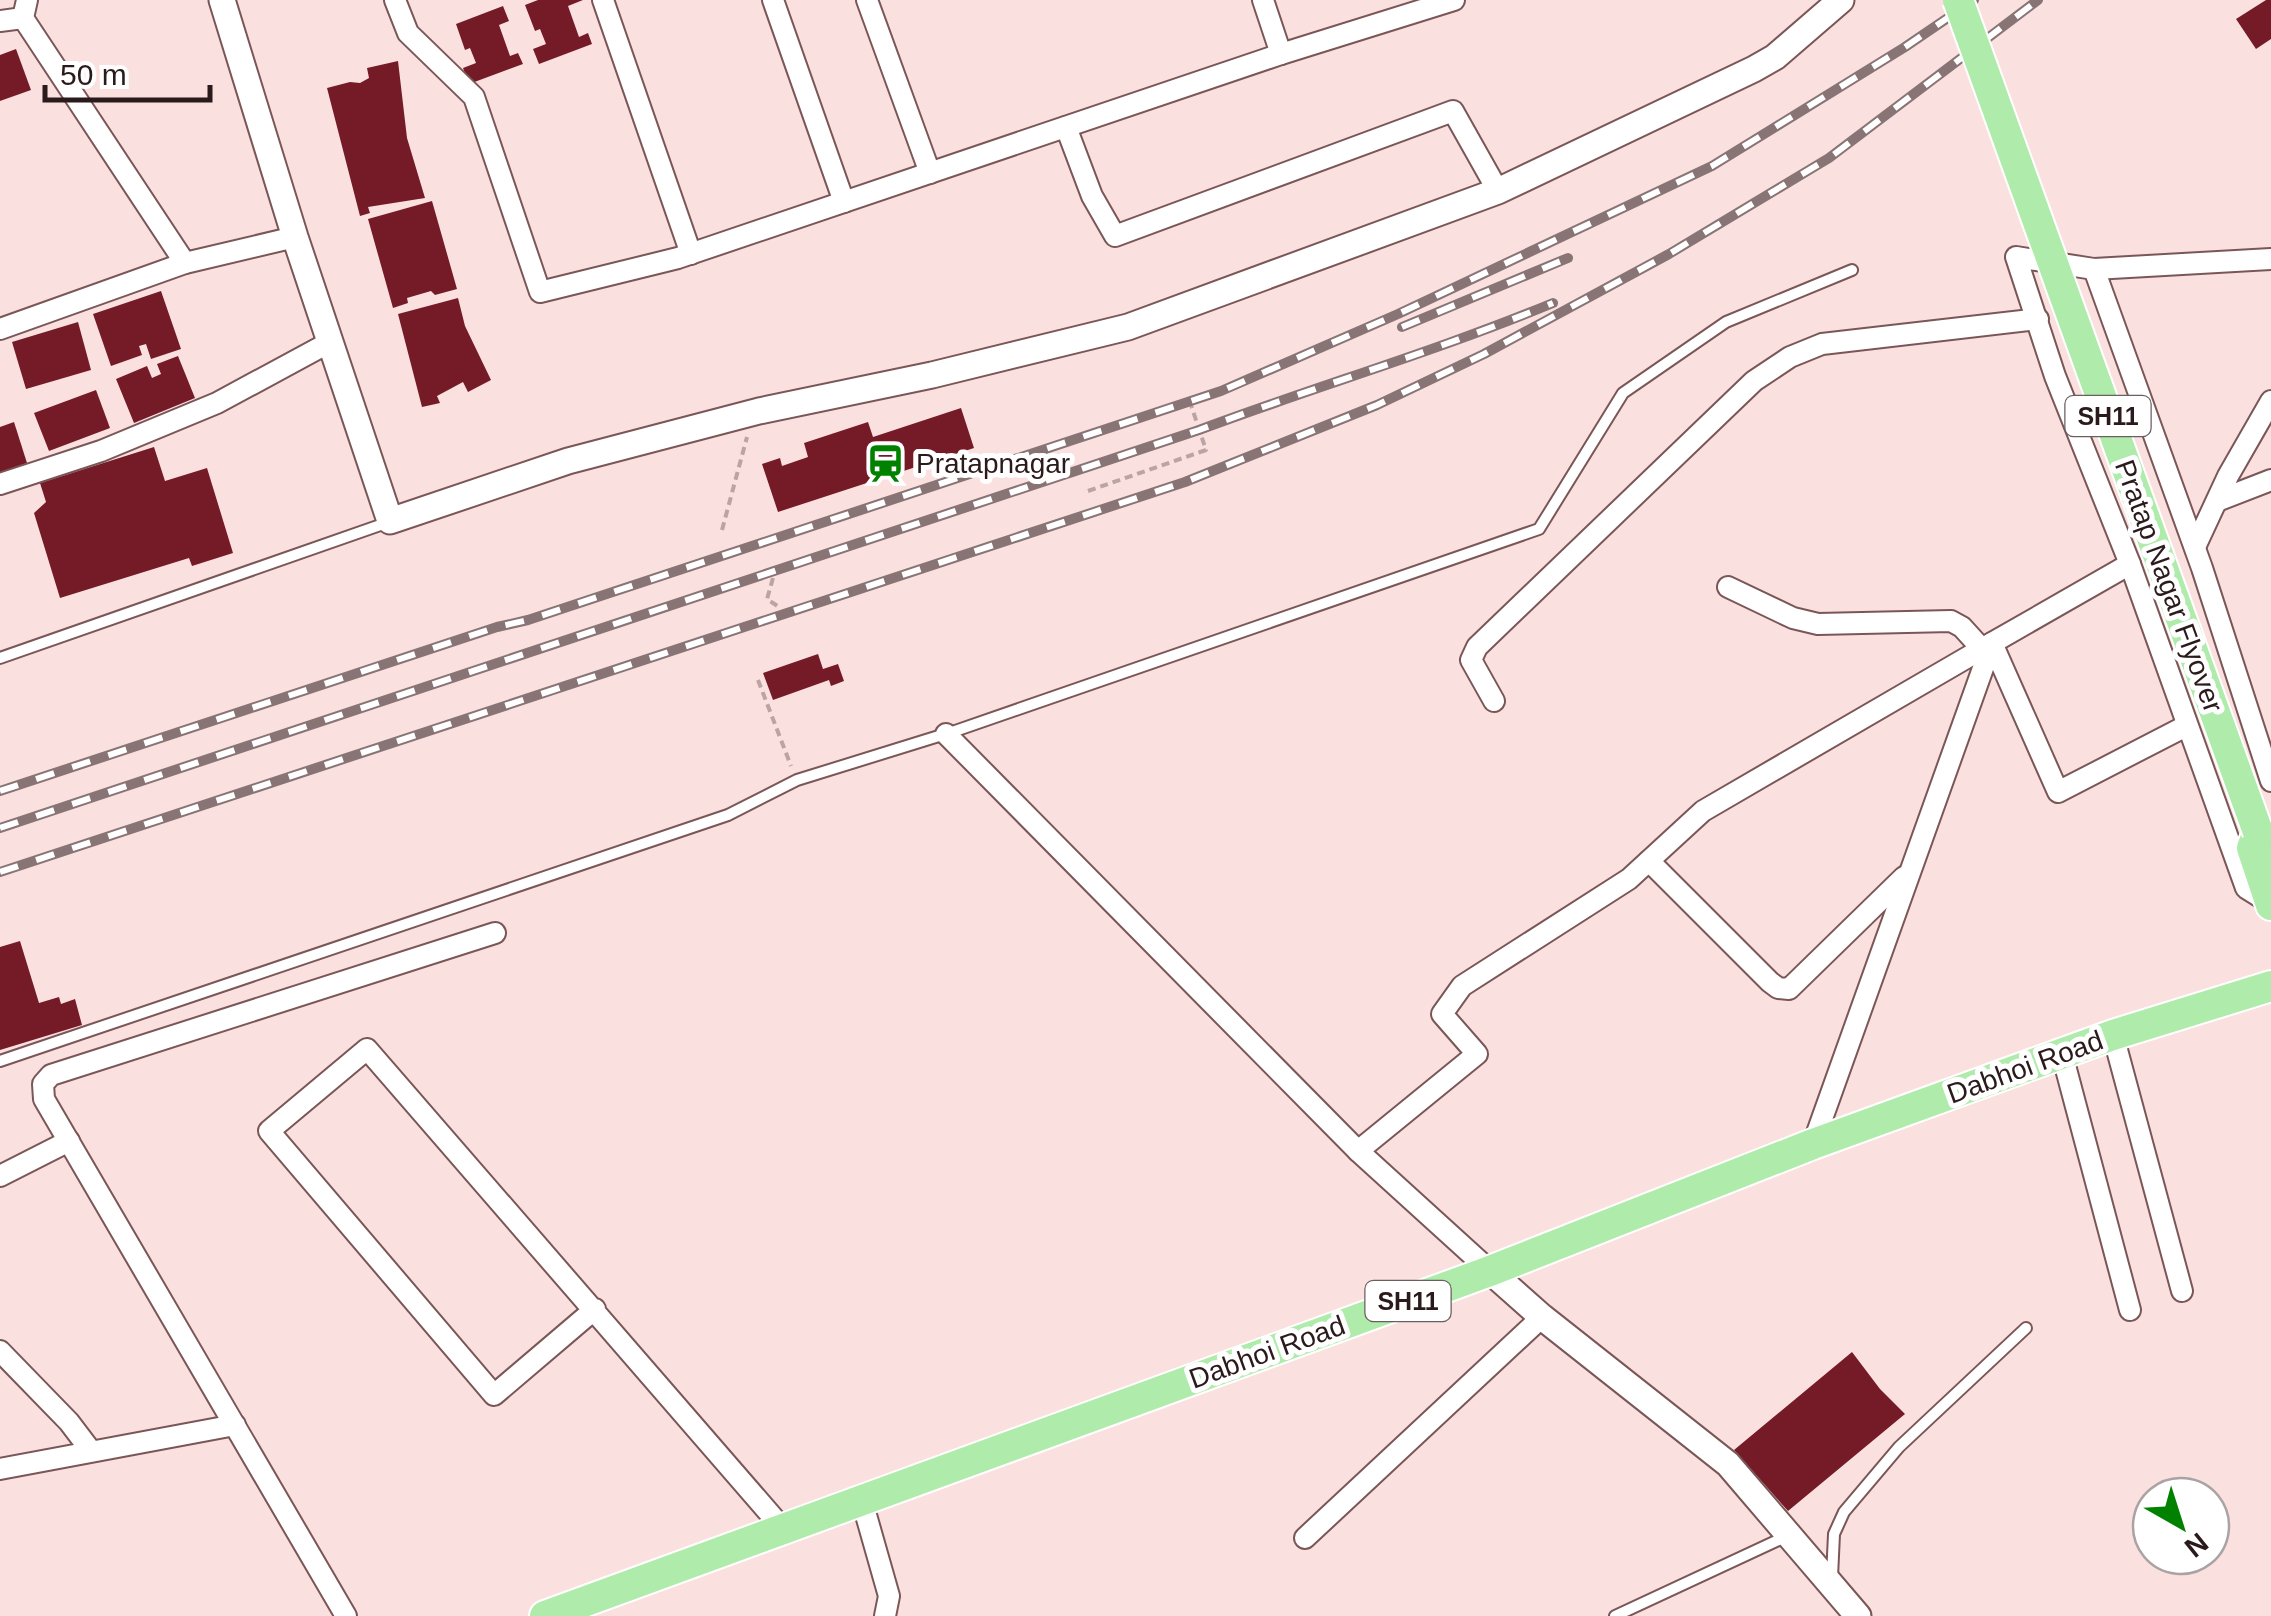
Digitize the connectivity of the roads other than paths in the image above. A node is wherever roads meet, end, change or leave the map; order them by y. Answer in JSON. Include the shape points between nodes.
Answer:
{"nodes":[{"id":1,"x":222,"y":0,"type":"edge"},
{"id":2,"x":395,"y":0,"type":"edge"},
{"id":3,"x":603,"y":0,"type":"edge"},
{"id":4,"x":773,"y":0,"type":"edge"},
{"id":5,"x":867,"y":0,"type":"edge"},
{"id":6,"x":1263,"y":0,"type":"edge"},
{"id":7,"x":1454,"y":0,"type":"edge"},
{"id":8,"x":1841,"y":0,"type":"edge"},
{"id":9,"x":1958,"y":0,"type":"edge"},
{"id":10,"x":25,"y":9,"type":"edge"},
{"id":11,"x":0,"y":21,"type":"edge"},
{"id":12,"x":1281,"y":54,"type":"junction"},
{"id":13,"x":1066,"y":127,"type":"junction"},
{"id":14,"x":930,"y":173,"type":"junction"},
{"id":15,"x":1498,"y":191,"type":"junction"},
{"id":16,"x":844,"y":202,"type":"junction"},
{"id":17,"x":295,"y":238,"type":"junction"},
{"id":18,"x":691,"y":254,"type":"junction"},
{"id":19,"x":2271,"y":259,"type":"edge"},
{"id":20,"x":184,"y":263,"type":"junction"},
{"id":21,"x":2094,"y":269,"type":"junction"},
{"id":22,"x":1852,"y":270,"type":"dead end"},
{"id":23,"x":2038,"y":319,"type":"junction"},
{"id":24,"x":0,"y":329,"type":"edge"},
{"id":25,"x":330,"y":342,"type":"junction"},
{"id":26,"x":2271,"y":402,"type":"edge"},
{"id":27,"x":2271,"y":480,"type":"edge"},
{"id":28,"x":0,"y":484,"type":"edge"},
{"id":29,"x":2217,"y":500,"type":"junction"},
{"id":30,"x":390,"y":522,"type":"junction"},
{"id":31,"x":2195,"y":548,"type":"junction"},
{"id":32,"x":2130,"y":564,"type":"junction"},
{"id":33,"x":1728,"y":587,"type":"dead end"},
{"id":34,"x":1987,"y":646,"type":"junction"},
{"id":35,"x":0,"y":658,"type":"edge"},
{"id":36,"x":1494,"y":702,"type":"dead end"},
{"id":37,"x":2186,"y":726,"type":"junction"},
{"id":38,"x":946,"y":734,"type":"junction"},
{"id":39,"x":2271,"y":781,"type":"edge"},
{"id":40,"x":1649,"y":860,"type":"junction"},
{"id":41,"x":1911,"y":870,"type":"junction"},
{"id":42,"x":2266,"y":873,"type":"edge"},
{"id":43,"x":495,"y":933,"type":"dead end"},
{"id":44,"x":2271,"y":986,"type":"edge"},
{"id":45,"x":2113,"y":1036,"type":"junction"},
{"id":46,"x":2062,"y":1054,"type":"junction"},
{"id":47,"x":0,"y":1061,"type":"edge"},
{"id":48,"x":69,"y":1141,"type":"junction"},
{"id":49,"x":1813,"y":1144,"type":"junction"},
{"id":50,"x":1358,"y":1151,"type":"junction"},
{"id":51,"x":0,"y":1176,"type":"edge"},
{"id":52,"x":1490,"y":1270,"type":"junction"},
{"id":53,"x":2182,"y":1291,"type":"dead end"},
{"id":54,"x":595,"y":1309,"type":"junction"},
{"id":55,"x":2130,"y":1310,"type":"dead end"},
{"id":56,"x":1542,"y":1317,"type":"junction"},
{"id":57,"x":2026,"y":1328,"type":"dead end"},
{"id":58,"x":0,"y":1351,"type":"edge"},
{"id":59,"x":235,"y":1425,"type":"junction"},
{"id":60,"x":91,"y":1451,"type":"junction"},
{"id":61,"x":0,"y":1469,"type":"edge"},
{"id":62,"x":862,"y":1501,"type":"junction"},
{"id":63,"x":784,"y":1530,"type":"junction"},
{"id":64,"x":1788,"y":1536,"type":"junction"},
{"id":65,"x":1305,"y":1538,"type":"dead end"},
{"id":66,"x":1832,"y":1588,"type":"junction"},
{"id":67,"x":346,"y":1616,"type":"edge"},
{"id":68,"x":545,"y":1616,"type":"edge"},
{"id":69,"x":885,"y":1616,"type":"edge"},
{"id":70,"x":1616,"y":1616,"type":"edge"},
{"id":71,"x":1858,"y":1616,"type":"edge"}],
"edges":[{"from":1,"to":17,"type":"street"},
{"from":2,"to":18,"type":"street","via":[[408,33],[474,96],[540,292]]},
{"from":3,"to":18,"type":"street"},
{"from":4,"to":16,"type":"street"},
{"from":5,"to":14,"type":"street"},
{"from":6,"to":12,"type":"street"},
{"from":7,"to":12,"type":"street"},
{"from":8,"to":15,"type":"street","via":[[1754,69]]},
{"from":9,"to":42,"type":"main road","name":"Pratap Nagar Flyover","number":"SH11","bridge":true},
{"from":10,"to":11,"type":"street"},
{"from":10,"to":20,"type":"street"},
{"from":12,"to":13,"type":"street"},
{"from":13,"to":14,"type":"street"},
{"from":13,"to":15,"type":"street","via":[[1115,236],[1453,111]]},
{"from":14,"to":16,"type":"street"},
{"from":15,"to":30,"type":"street","via":[[1128,327],[568,461]]},
{"from":16,"to":18,"type":"street"},
{"from":17,"to":20,"type":"street"},
{"from":17,"to":25,"type":"street"},
{"from":19,"to":21,"type":"street"},
{"from":20,"to":24,"type":"street"},
{"from":21,"to":23,"type":"street","via":[[2016,257]]},
{"from":21,"to":31,"type":"street"},
{"from":22,"to":38,"type":"lane","via":[[1726,322],[1623,393],[1539,529]]},
{"from":23,"to":32,"type":"street"},
{"from":23,"to":36,"type":"street","via":[[1822,344],[1754,381],[1476,647],[1471,660]]},
{"from":25,"to":28,"type":"street","via":[[217,403]]},
{"from":25,"to":30,"type":"street"},
{"from":26,"to":29,"type":"street"},
{"from":27,"to":29,"type":"street"},
{"from":29,"to":31,"type":"street"},
{"from":30,"to":35,"type":"lane"},
{"from":31,"to":39,"type":"street"},
{"from":32,"to":34,"type":"street"},
{"from":32,"to":37,"type":"street"},
{"from":33,"to":34,"type":"street","via":[[1818,624],[1951,620]]},
{"from":34,"to":37,"type":"street","via":[[2058,792]]},
{"from":34,"to":40,"type":"street","via":[[1703,810]]},
{"from":34,"to":41,"type":"street"},
{"from":37,"to":42,"type":"street","via":[[2246,888]]},
{"from":38,"to":47,"type":"lane","via":[[797,780],[728,814]]},
{"from":38,"to":50,"type":"street"},
{"from":40,"to":41,"type":"street","via":[[1770,982],[1788,989]]},
{"from":40,"to":50,"type":"street","via":[[1630,879],[1462,986],[1442,1014],[1477,1054]]},
{"from":41,"to":49,"type":"street"},
{"from":43,"to":48,"type":"street","via":[[51,1074],[42,1084],[44,1100]]},
{"from":44,"to":45,"type":"main road","name":"Dabhoi Road","number":"SH11"},
{"from":45,"to":46,"type":"main road","name":"Dabhoi Road","number":"SH11"},
{"from":45,"to":53,"type":"street"},
{"from":46,"to":49,"type":"main road","name":"Dabhoi Road","number":"SH11"},
{"from":46,"to":55,"type":"street"},
{"from":48,"to":51,"type":"street"},
{"from":48,"to":59,"type":"street"},
{"from":49,"to":52,"type":"main road","name":"Dabhoi Road","number":"SH11"},
{"from":50,"to":52,"type":"street"},
{"from":52,"to":56,"type":"street"},
{"from":52,"to":62,"type":"main road","name":"Dabhoi Road","number":"SH11"},
{"from":54,"to":54,"type":"street","via":[[494,1395],[269,1131],[367,1048]]},
{"from":54,"to":63,"type":"street"},
{"from":56,"to":64,"type":"street","via":[[1728,1464]]},
{"from":56,"to":65,"type":"street"},
{"from":57,"to":66,"type":"lane","via":[[1899,1447],[1844,1512],[1834,1534]]},
{"from":58,"to":60,"type":"street"},
{"from":59,"to":60,"type":"street"},
{"from":59,"to":67,"type":"street"},
{"from":60,"to":61,"type":"street"},
{"from":62,"to":63,"type":"main road","name":"Dabhoi Road","number":"SH11"},
{"from":62,"to":69,"type":"street","via":[[889,1596]]},
{"from":63,"to":68,"type":"main road","name":"Dabhoi Road","number":"SH11"},
{"from":64,"to":66,"type":"street"},
{"from":64,"to":70,"type":"lane"},
{"from":66,"to":71,"type":"street"}]}
